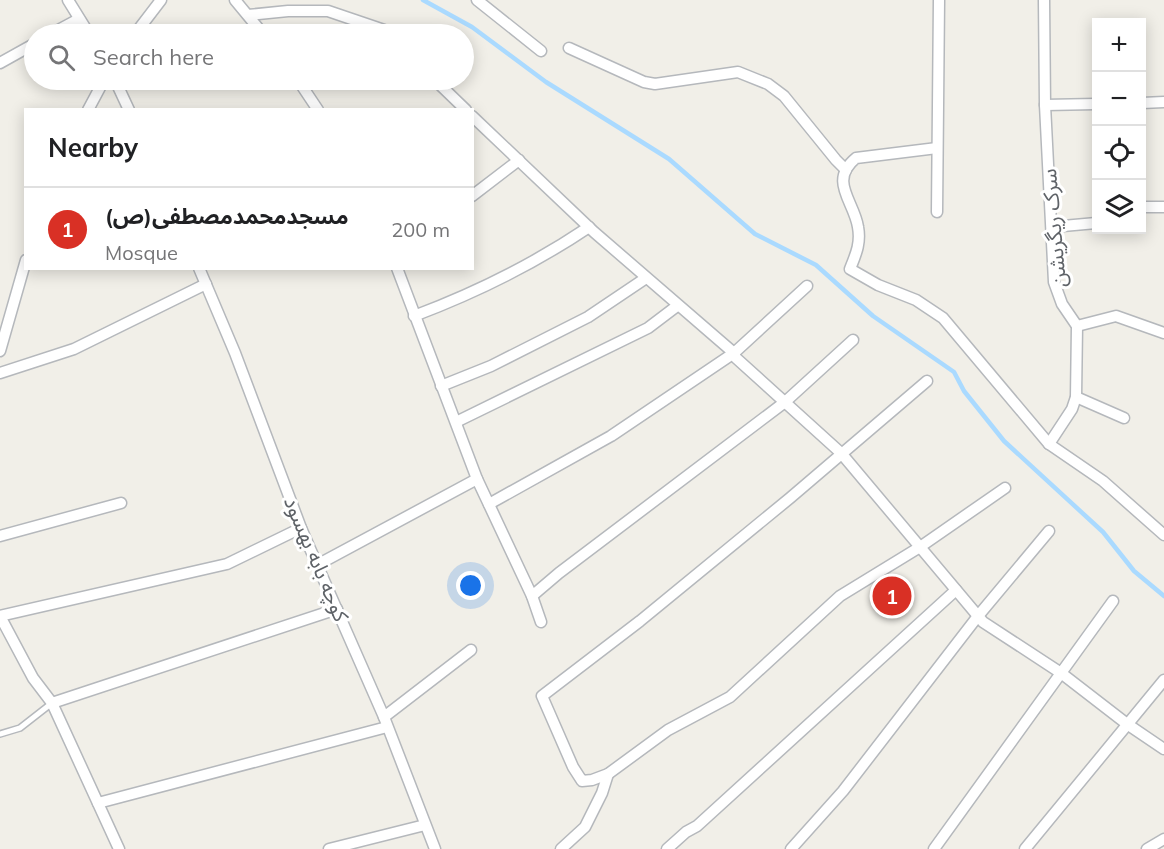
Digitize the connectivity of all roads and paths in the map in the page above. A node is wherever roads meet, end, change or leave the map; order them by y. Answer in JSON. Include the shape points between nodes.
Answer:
{"nodes":[{"id":1,"x":68,"y":0,"type":"edge"},
{"id":2,"x":161,"y":0,"type":"edge"},
{"id":3,"x":235,"y":0,"type":"edge"},
{"id":4,"x":477,"y":0,"type":"edge"},
{"id":5,"x":939,"y":0,"type":"edge"},
{"id":6,"x":1044,"y":0,"type":"edge"},
{"id":7,"x":248,"y":15,"type":"junction"},
{"id":8,"x":79,"y":19,"type":"junction"},
{"id":9,"x":70,"y":24,"type":"edge"},
{"id":10,"x":82,"y":24,"type":"edge"},
{"id":11,"x":143,"y":24,"type":"edge"},
{"id":12,"x":255,"y":24,"type":"edge"},
{"id":13,"x":366,"y":24,"type":"edge"},
{"id":14,"x":569,"y":48,"type":"dead end"},
{"id":15,"x":24,"y":50,"type":"edge"},
{"id":16,"x":541,"y":51,"type":"dead end"},
{"id":17,"x":0,"y":63,"type":"edge"},
{"id":18,"x":99,"y":90,"type":"edge"},
{"id":19,"x":120,"y":90,"type":"edge"},
{"id":20,"x":305,"y":90,"type":"edge"},
{"id":21,"x":445,"y":90,"type":"edge"},
{"id":22,"x":1164,"y":102,"type":"edge"},
{"id":23,"x":1146,"y":103,"type":"edge"},
{"id":24,"x":1092,"y":104,"type":"edge"},
{"id":25,"x":1045,"y":105,"type":"junction"},
{"id":26,"x":89,"y":108,"type":"edge"},
{"id":27,"x":128,"y":108,"type":"edge"},
{"id":28,"x":317,"y":108,"type":"edge"},
{"id":29,"x":464,"y":108,"type":"edge"},
{"id":30,"x":474,"y":118,"type":"edge"},
{"id":31,"x":938,"y":148,"type":"junction"},
{"id":32,"x":519,"y":160,"type":"junction"},
{"id":33,"x":846,"y":170,"type":"junction"},
{"id":34,"x":474,"y":194,"type":"edge"},
{"id":35,"x":1146,"y":207,"type":"edge"},
{"id":36,"x":1164,"y":207,"type":"edge"},
{"id":37,"x":937,"y":212,"type":"dead end"},
{"id":38,"x":1092,"y":223,"type":"edge"},
{"id":39,"x":589,"y":227,"type":"junction"},
{"id":40,"x":1052,"y":227,"type":"junction"},
{"id":41,"x":24,"y":267,"type":"edge"},
{"id":42,"x":200,"y":270,"type":"edge"},
{"id":43,"x":398,"y":270,"type":"edge"},
{"id":44,"x":646,"y":278,"type":"junction"},
{"id":45,"x":206,"y":284,"type":"junction"},
{"id":46,"x":807,"y":286,"type":"dead end"},
{"id":47,"x":677,"y":306,"type":"junction"},
{"id":48,"x":414,"y":316,"type":"junction"},
{"id":49,"x":1077,"y":326,"type":"junction"},
{"id":50,"x":1164,"y":333,"type":"edge"},
{"id":51,"x":853,"y":340,"type":"dead end"},
{"id":52,"x":0,"y":351,"type":"edge"},
{"id":53,"x":734,"y":353,"type":"junction"},
{"id":54,"x":0,"y":373,"type":"edge"},
{"id":55,"x":927,"y":381,"type":"dead end"},
{"id":56,"x":441,"y":386,"type":"junction"},
{"id":57,"x":1076,"y":397,"type":"junction"},
{"id":58,"x":785,"y":402,"type":"junction"},
{"id":59,"x":1124,"y":418,"type":"dead end"},
{"id":60,"x":456,"y":422,"type":"junction"},
{"id":61,"x":1049,"y":444,"type":"junction"},
{"id":62,"x":841,"y":453,"type":"junction"},
{"id":63,"x":477,"y":479,"type":"junction"},
{"id":64,"x":1005,"y":488,"type":"dead end"},
{"id":65,"x":121,"y":503,"type":"dead end"},
{"id":66,"x":489,"y":504,"type":"junction"},
{"id":67,"x":301,"y":528,"type":"junction"},
{"id":68,"x":1049,"y":531,"type":"dead end"},
{"id":69,"x":1164,"y":535,"type":"edge"},
{"id":70,"x":0,"y":536,"type":"edge"},
{"id":71,"x":920,"y":547,"type":"junction"},
{"id":72,"x":317,"y":564,"type":"junction"},
{"id":73,"x":956,"y":590,"type":"junction"},
{"id":74,"x":532,"y":596,"type":"junction"},
{"id":75,"x":1113,"y":601,"type":"dead end"},
{"id":76,"x":337,"y":609,"type":"junction"},
{"id":77,"x":978,"y":616,"type":"junction"},
{"id":78,"x":541,"y":622,"type":"dead end"},
{"id":79,"x":471,"y":650,"type":"dead end"},
{"id":80,"x":1060,"y":673,"type":"junction"},
{"id":81,"x":1164,"y":680,"type":"edge"},
{"id":82,"x":52,"y":703,"type":"junction"},
{"id":83,"x":386,"y":722,"type":"junction"},
{"id":84,"x":1127,"y":724,"type":"junction"},
{"id":85,"x":0,"y":734,"type":"edge"},
{"id":86,"x":1164,"y":749,"type":"edge"},
{"id":87,"x":608,"y":774,"type":"junction"},
{"id":88,"x":98,"y":803,"type":"junction"},
{"id":89,"x":425,"y":825,"type":"junction"},
{"id":90,"x":1164,"y":838,"type":"edge"},
{"id":91,"x":119,"y":849,"type":"edge"},
{"id":92,"x":329,"y":849,"type":"edge"},
{"id":93,"x":435,"y":849,"type":"edge"},
{"id":94,"x":561,"y":849,"type":"edge"},
{"id":95,"x":667,"y":849,"type":"edge"},
{"id":96,"x":791,"y":849,"type":"edge"},
{"id":97,"x":934,"y":849,"type":"edge"},
{"id":98,"x":1025,"y":849,"type":"edge"},
{"id":99,"x":1146,"y":849,"type":"edge"}],
"edges":[{"from":1,"to":8,"type":"street"},
{"from":2,"to":11,"type":"street"},
{"from":3,"to":7,"type":"street"},
{"from":4,"to":16,"type":"street"},
{"from":5,"to":31,"type":"street"},
{"from":6,"to":25,"type":"street","name":"سرک ریگریشن"},
{"from":7,"to":12,"type":"street"},
{"from":7,"to":13,"type":"street","via":[[328,11]]},
{"from":8,"to":9,"type":"street"},
{"from":8,"to":10,"type":"street"},
{"from":14,"to":33,"type":"street","via":[[655,84],[738,72],[768,84],[784,96]]},
{"from":15,"to":17,"type":"street"},
{"from":18,"to":26,"type":"street"},
{"from":19,"to":27,"type":"street"},
{"from":20,"to":28,"type":"street"},
{"from":21,"to":29,"type":"street"},
{"from":22,"to":23,"type":"street"},
{"from":24,"to":25,"type":"street"},
{"from":25,"to":40,"type":"street","name":"سرک ریگریشن"},
{"from":30,"to":32,"type":"street"},
{"from":31,"to":33,"type":"street","via":[[856,158]]},
{"from":31,"to":37,"type":"street"},
{"from":32,"to":34,"type":"street"},
{"from":32,"to":39,"type":"street"},
{"from":33,"to":61,"type":"street","via":[[843,187],[858,226],[859,249],[850,269],[916,300],[943,318]]},
{"from":35,"to":36,"type":"street"},
{"from":38,"to":40,"type":"street"},
{"from":39,"to":44,"type":"street"},
{"from":39,"to":48,"type":"street","via":[[465,297]]},
{"from":40,"to":49,"type":"street","name":"سرک ریگریشن","via":[[1054,282],[1062,304]]},
{"from":41,"to":52,"type":"street"},
{"from":42,"to":45,"type":"street","name":"کوچه بابه بهسود"},
{"from":43,"to":48,"type":"street"},
{"from":44,"to":47,"type":"street"},
{"from":44,"to":56,"type":"street","via":[[588,316],[491,366]]},
{"from":45,"to":54,"type":"street","via":[[74,349]]},
{"from":45,"to":67,"type":"street","name":"کوچه بابه بهسود"},
{"from":46,"to":53,"type":"street"},
{"from":47,"to":53,"type":"street"},
{"from":47,"to":60,"type":"street","via":[[648,328]]},
{"from":48,"to":56,"type":"street"},
{"from":49,"to":50,"type":"street","via":[[1116,316]]},
{"from":49,"to":57,"type":"street"},
{"from":51,"to":58,"type":"street"},
{"from":53,"to":58,"type":"street"},
{"from":53,"to":66,"type":"street","via":[[611,436]]},
{"from":55,"to":62,"type":"street"},
{"from":56,"to":60,"type":"street"},
{"from":57,"to":59,"type":"street"},
{"from":57,"to":61,"type":"street"},
{"from":58,"to":62,"type":"street"},
{"from":58,"to":74,"type":"street"},
{"from":60,"to":63,"type":"street"},
{"from":61,"to":69,"type":"street","via":[[1103,481]]},
{"from":62,"to":71,"type":"street"},
{"from":62,"to":87,"type":"street","via":[[640,621],[542,696],[582,781]]},
{"from":63,"to":66,"type":"street"},
{"from":63,"to":72,"type":"street"},
{"from":64,"to":71,"type":"street"},
{"from":65,"to":70,"type":"street"},
{"from":66,"to":74,"type":"street"},
{"from":67,"to":72,"type":"street","name":"کوچه بابه بهسود"},
{"from":67,"to":82,"type":"street","via":[[227,564],[0,616],[33,678]]},
{"from":68,"to":77,"type":"street"},
{"from":71,"to":73,"type":"street"},
{"from":71,"to":87,"type":"street","via":[[840,596],[730,697],[668,730]]},
{"from":72,"to":76,"type":"street","name":"کوچه بابه بهسود"},
{"from":73,"to":77,"type":"street"},
{"from":73,"to":95,"type":"street"},
{"from":74,"to":78,"type":"street"},
{"from":75,"to":80,"type":"street"},
{"from":76,"to":82,"type":"street"},
{"from":76,"to":83,"type":"street","name":"کوچه بابه بهسود"},
{"from":77,"to":80,"type":"street"},
{"from":77,"to":96,"type":"street","via":[[843,791]]},
{"from":79,"to":83,"type":"street"},
{"from":80,"to":84,"type":"street"},
{"from":80,"to":97,"type":"street"},
{"from":81,"to":84,"type":"street"},
{"from":82,"to":85,"type":"lane","via":[[20,728]]},
{"from":82,"to":88,"type":"street"},
{"from":83,"to":88,"type":"street"},
{"from":83,"to":89,"type":"street","name":"کوچه بابه بهسود"},
{"from":84,"to":86,"type":"street"},
{"from":84,"to":98,"type":"street"},
{"from":87,"to":94,"type":"street","via":[[585,827]]},
{"from":88,"to":91,"type":"street"},
{"from":89,"to":92,"type":"street"},
{"from":89,"to":93,"type":"street","name":"کوچه بابه بهسود"},
{"from":90,"to":99,"type":"street"}]}
